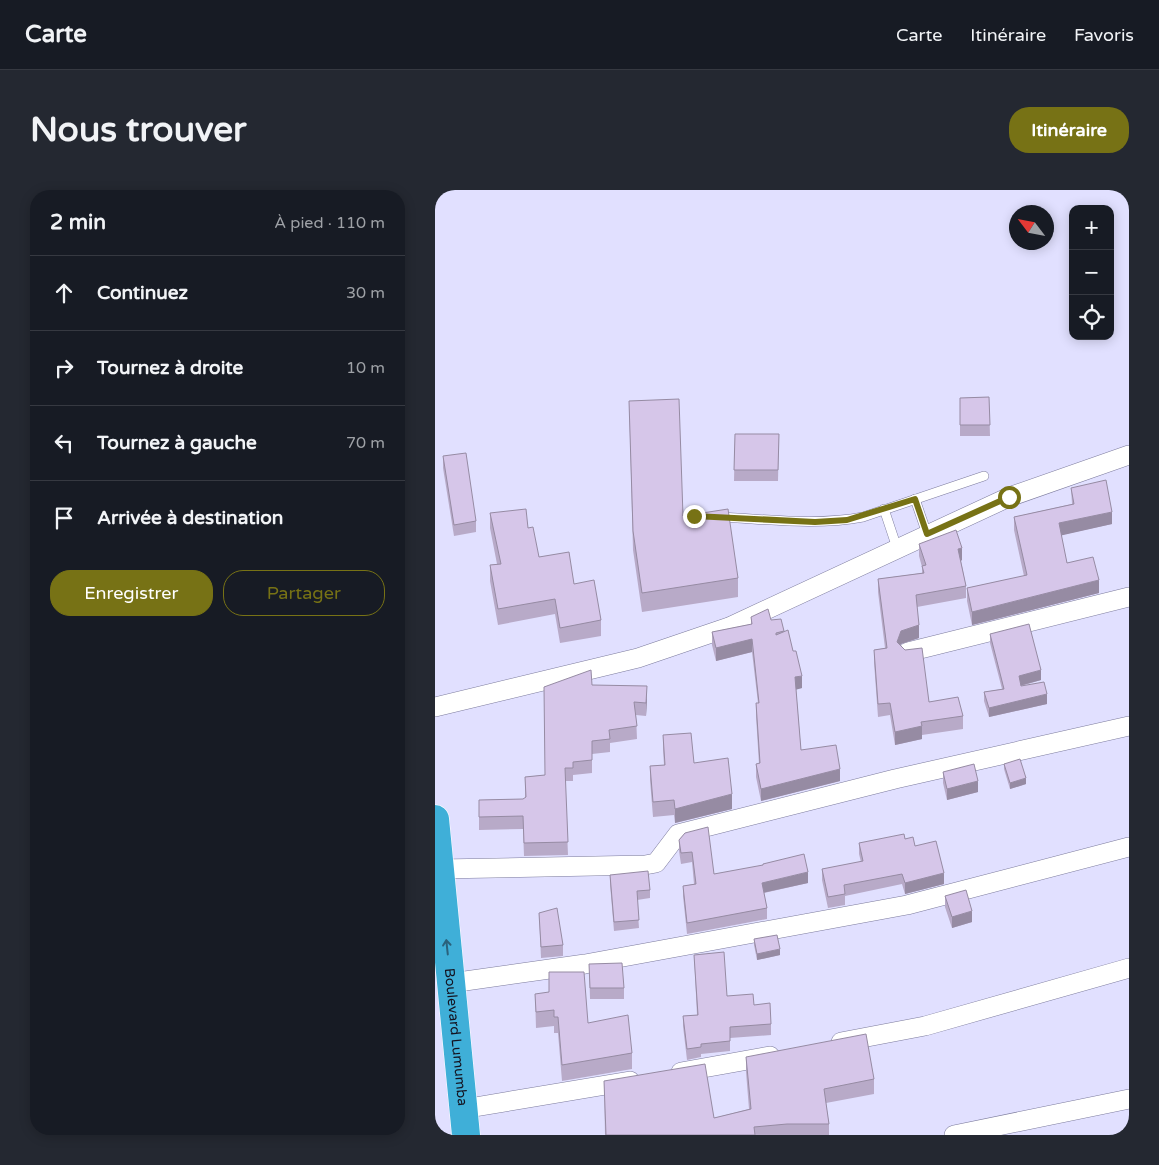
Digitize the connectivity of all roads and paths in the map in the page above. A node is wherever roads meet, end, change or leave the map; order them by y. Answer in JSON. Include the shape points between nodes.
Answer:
{"nodes":[{"id":1,"x":1129,"y":455,"type":"edge"},
{"id":2,"x":984,"y":476,"type":"dead end"},
{"id":3,"x":915,"y":499,"type":"junction"},
{"id":4,"x":885,"y":509,"type":"junction"},
{"id":5,"x":712,"y":517,"type":"edge"},
{"id":6,"x":927,"y":534,"type":"junction"},
{"id":7,"x":897,"y":548,"type":"junction"},
{"id":8,"x":1129,"y":597,"type":"edge"},
{"id":9,"x":908,"y":652,"type":"edge"},
{"id":10,"x":435,"y":707,"type":"edge"},
{"id":11,"x":1129,"y":726,"type":"edge"},
{"id":12,"x":435,"y":820,"type":"edge"},
{"id":13,"x":1129,"y":846,"type":"edge"},
{"id":14,"x":440,"y":869,"type":"junction"},
{"id":15,"x":1129,"y":968,"type":"edge"},
{"id":16,"x":451,"y":982,"type":"junction"},
{"id":17,"x":827,"y":1045,"type":"edge"},
{"id":18,"x":788,"y":1052,"type":"edge"},
{"id":19,"x":1129,"y":1099,"type":"edge"},
{"id":20,"x":465,"y":1122,"type":"edge"},
{"id":21,"x":953,"y":1135,"type":"edge"}],
"edges":[{"from":1,"to":6,"type":"street","via":[[1009,497]]},
{"from":2,"to":3,"type":"lane"},
{"from":3,"to":4,"type":"lane"},
{"from":3,"to":6,"type":"lane"},
{"from":4,"to":5,"type":"lane","via":[[847,520],[815,522]]},
{"from":4,"to":7,"type":"lane"},
{"from":6,"to":7,"type":"street"},
{"from":7,"to":10,"type":"street","via":[[729,627],[637,658]]},
{"from":8,"to":9,"type":"street"},
{"from":11,"to":14,"type":"street","via":[[895,779],[678,834],[656,863]]},
{"from":12,"to":14,"type":"highway","name":"Boulevard Lumumba"},
{"from":13,"to":16,"type":"street","via":[[907,906],[594,962]]},
{"from":16,"to":14,"type":"highway","name":"Boulevard Lumumba","one_way":true},
{"from":15,"to":17,"type":"street","via":[[925,1026]]},
{"from":16,"to":20,"type":"highway","name":"Boulevard Lumumba"},
{"from":18,"to":20,"type":"street","via":[[655,1076]]},
{"from":19,"to":21,"type":"street"}]}
